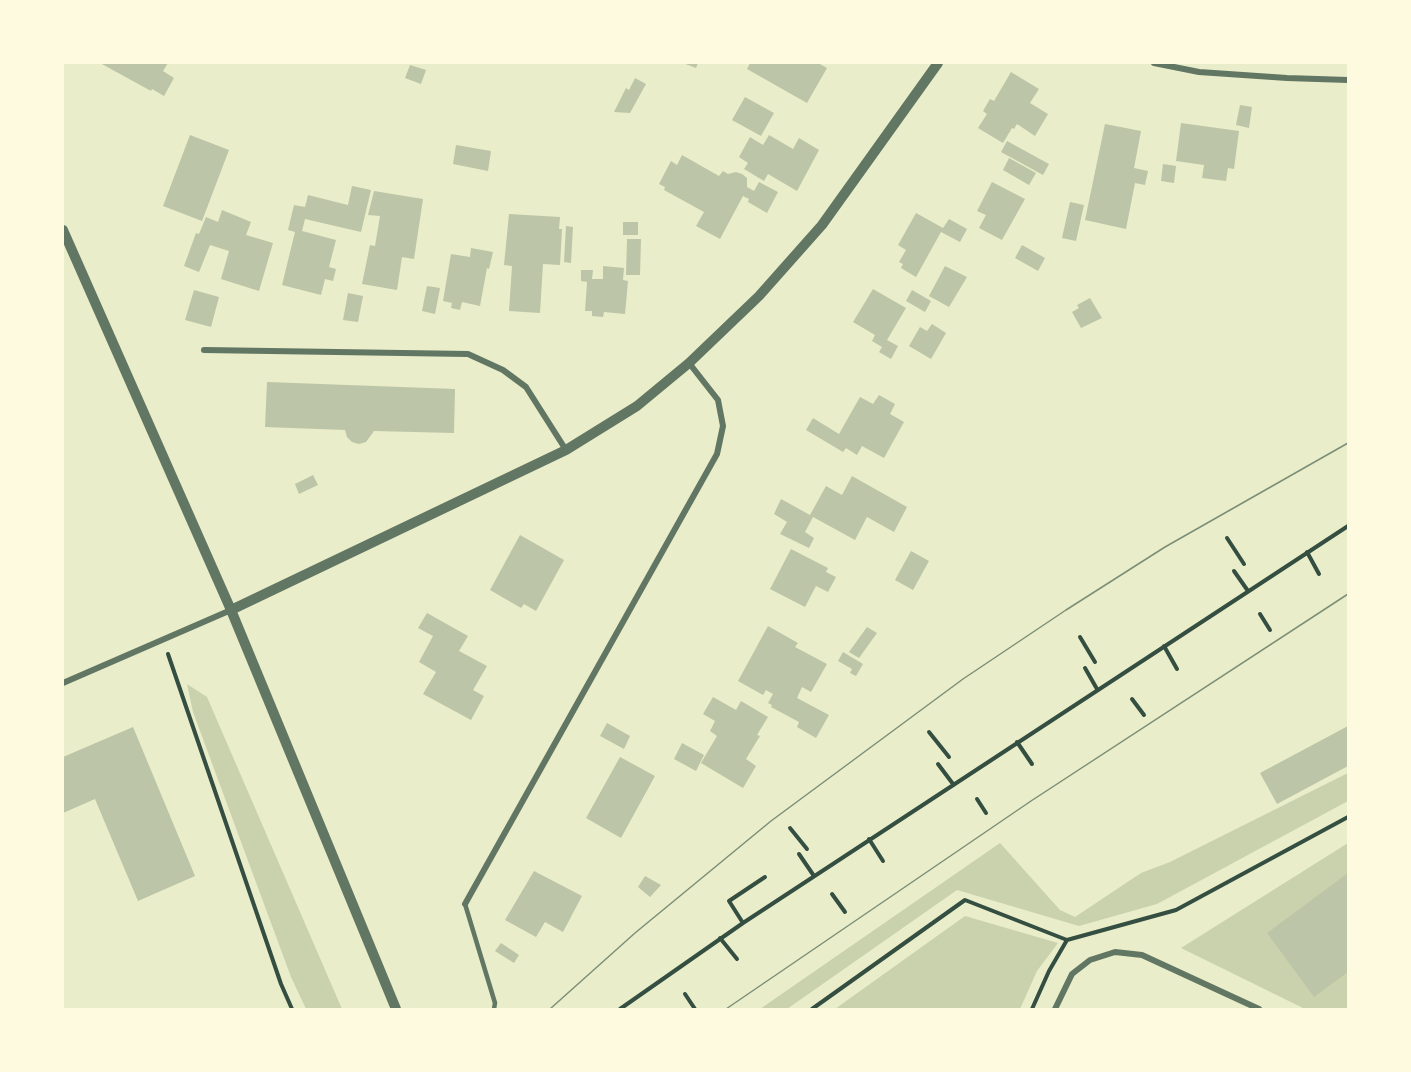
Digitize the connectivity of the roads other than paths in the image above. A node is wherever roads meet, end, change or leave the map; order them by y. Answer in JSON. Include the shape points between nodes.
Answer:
{"nodes":[{"id":1,"x":938,"y":63,"type":"edge"},
{"id":2,"x":1154,"y":63,"type":"edge"},
{"id":3,"x":1348,"y":80,"type":"edge"},
{"id":4,"x":63,"y":230,"type":"edge"},
{"id":5,"x":204,"y":350,"type":"dead end"},
{"id":6,"x":689,"y":363,"type":"junction"},
{"id":7,"x":566,"y":450,"type":"junction"},
{"id":8,"x":231,"y":610,"type":"junction"},
{"id":9,"x":63,"y":683,"type":"edge"},
{"id":10,"x":465,"y":904,"type":"joint"},
{"id":11,"x":396,"y":1009,"type":"edge"},
{"id":12,"x":494,"y":1009,"type":"edge"},
{"id":13,"x":1055,"y":1009,"type":"edge"},
{"id":14,"x":1259,"y":1009,"type":"edge"}],
"edges":[{"from":1,"to":6,"type":"street","via":[[822,225],[759,296]]},
{"from":2,"to":3,"type":"street","via":[[1199,72]]},
{"from":4,"to":8,"type":"street"},
{"from":5,"to":7,"type":"street","via":[[468,354],[503,370],[526,387]]},
{"from":6,"to":7,"type":"street","via":[[637,406]]},
{"from":6,"to":10,"type":"street","via":[[718,400],[723,426],[717,454]]},
{"from":7,"to":8,"type":"street"},
{"from":8,"to":9,"type":"street"},
{"from":8,"to":11,"type":"street"},
{"from":10,"to":12,"type":"lane"},
{"from":13,"to":14,"type":"street","via":[[1072,974],[1090,960],[1115,952],[1142,955]]}]}
